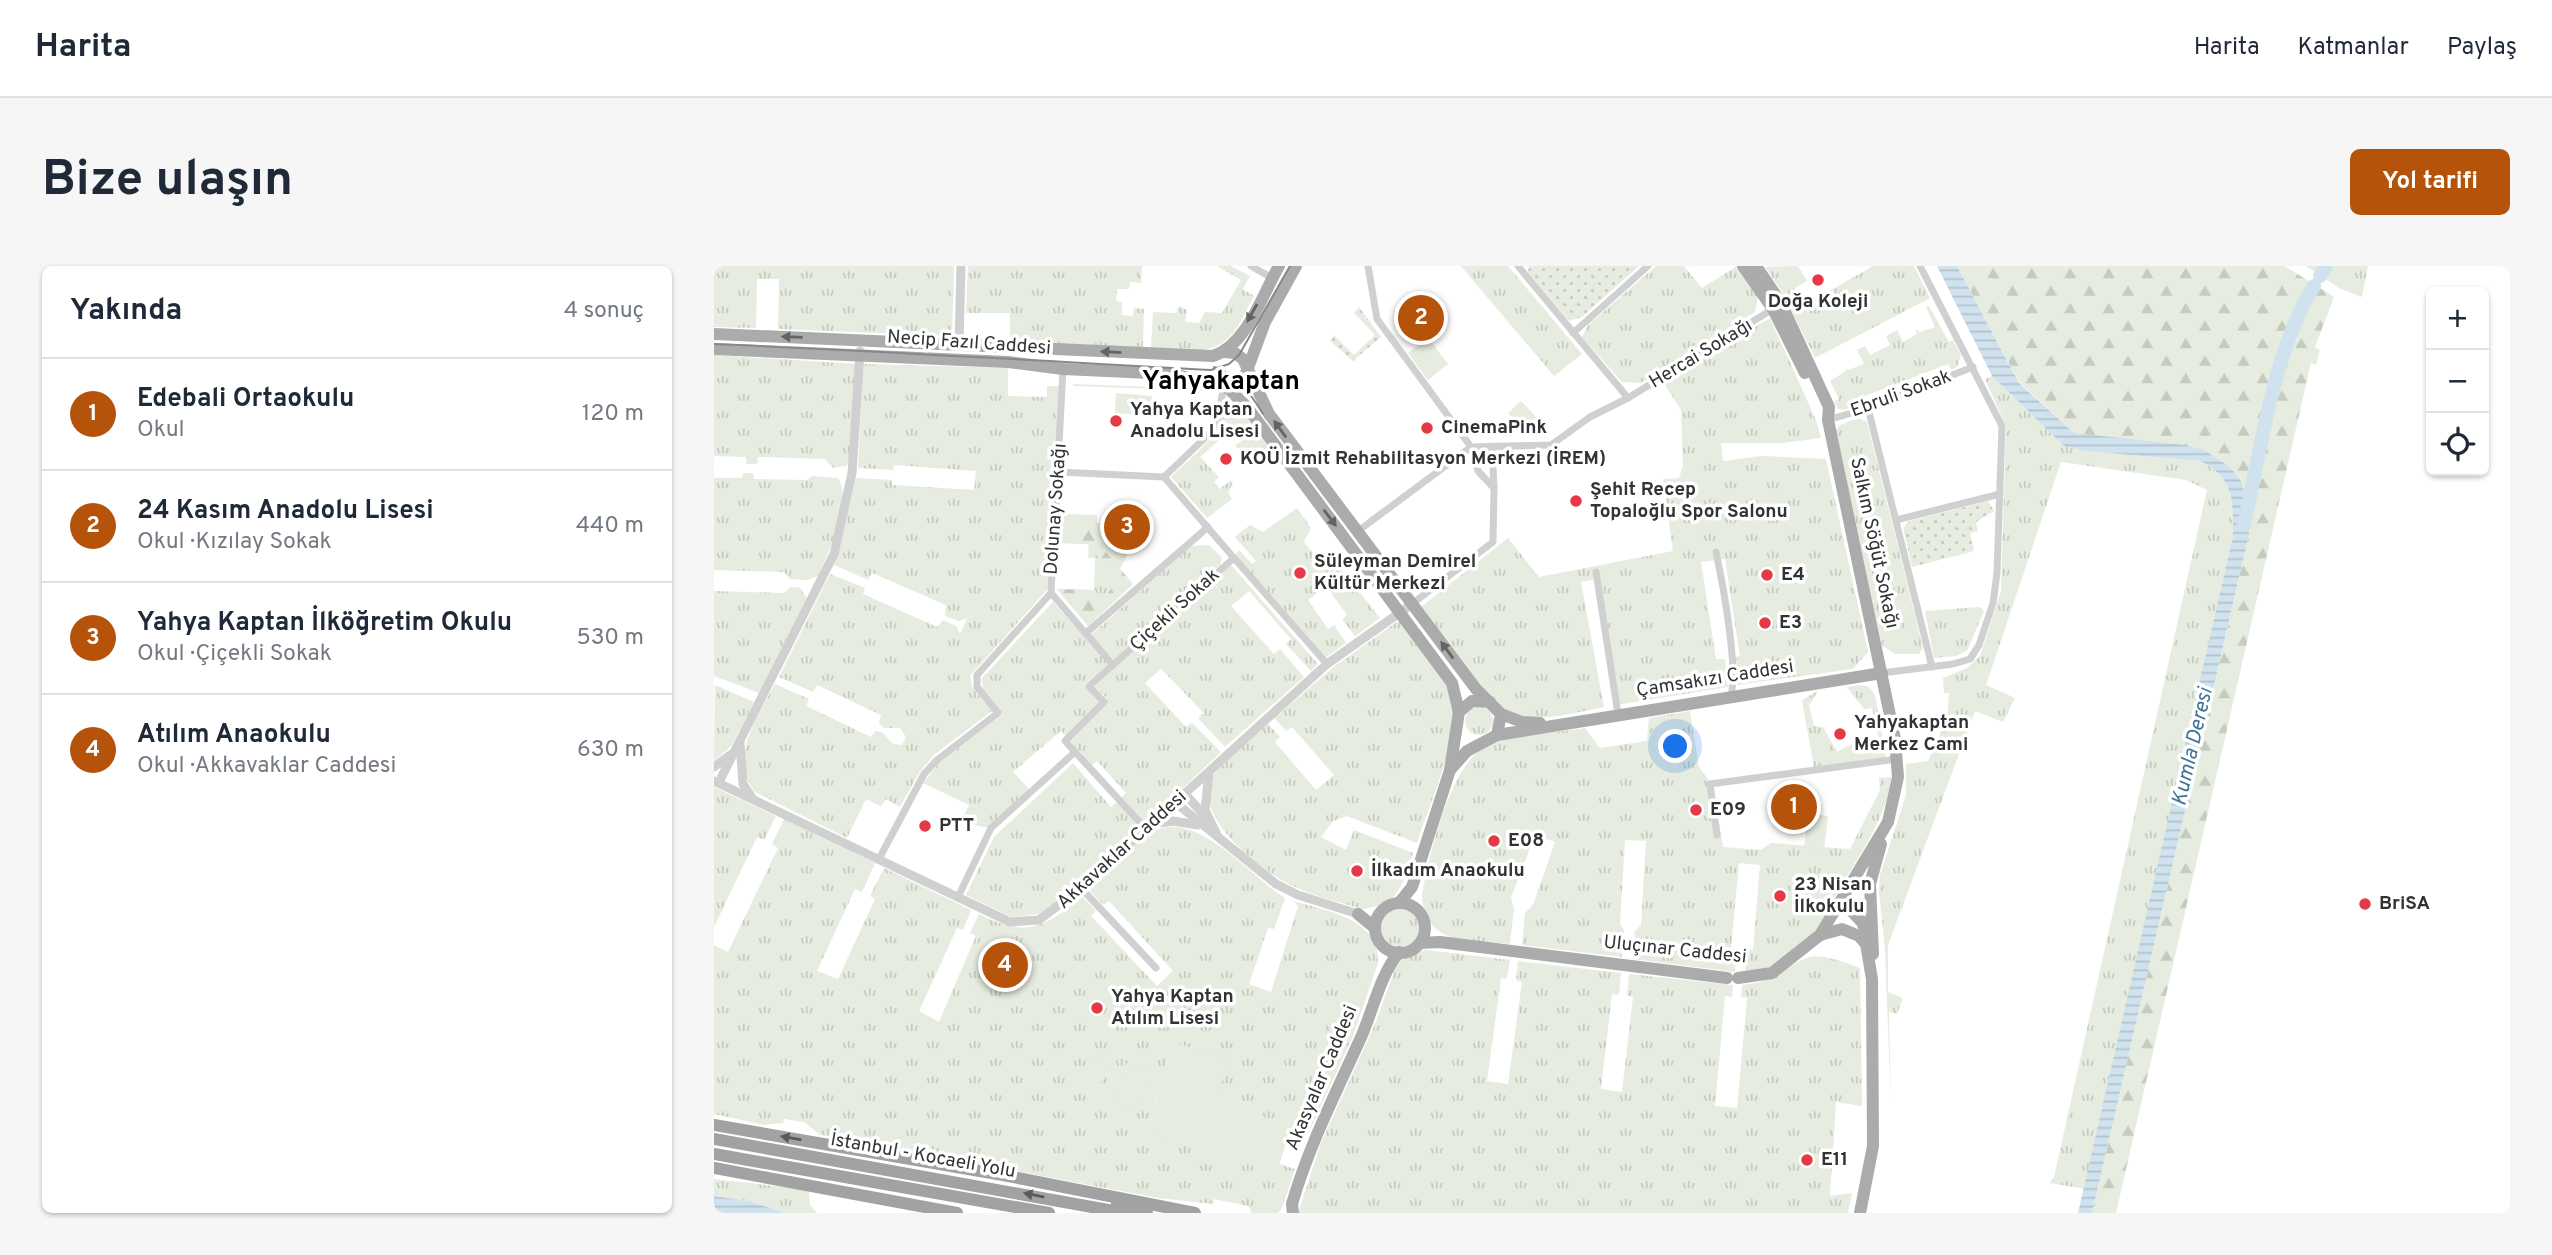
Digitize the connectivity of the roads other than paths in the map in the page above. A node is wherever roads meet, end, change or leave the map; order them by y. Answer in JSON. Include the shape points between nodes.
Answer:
{"nodes":[{"id":1,"x":961,"y":266,"type":"edge"},
{"id":2,"x":1251,"y":266,"type":"edge"},
{"id":3,"x":1296,"y":266,"type":"edge"},
{"id":4,"x":1368,"y":266,"type":"edge"},
{"id":5,"x":1518,"y":266,"type":"edge"},
{"id":6,"x":1648,"y":266,"type":"edge"},
{"id":7,"x":1743,"y":266,"type":"edge"},
{"id":8,"x":1756,"y":266,"type":"edge"},
{"id":9,"x":1920,"y":266,"type":"edge"},
{"id":10,"x":1275,"y":272,"type":"edge"},
{"id":11,"x":1773,"y":310,"type":"junction"},
{"id":12,"x":1573,"y":333,"type":"junction"},
{"id":13,"x":714,"y":334,"type":"edge"},
{"id":14,"x":860,"y":340,"type":"junction"},
{"id":15,"x":959,"y":346,"type":"junction"},
{"id":16,"x":714,"y":349,"type":"edge"},
{"id":17,"x":1222,"y":353,"type":"junction"},
{"id":18,"x":860,"y":356,"type":"junction"},
{"id":19,"x":1973,"y":367,"type":"junction"},
{"id":20,"x":1246,"y":368,"type":"junction"},
{"id":21,"x":1063,"y":369,"type":"junction"},
{"id":22,"x":1224,"y":386,"type":"junction"},
{"id":23,"x":1628,"y":398,"type":"junction"},
{"id":24,"x":1868,"y":408,"type":"junction"},
{"id":25,"x":1828,"y":420,"type":"junction"},
{"id":26,"x":1471,"y":447,"type":"junction"},
{"id":27,"x":1492,"y":447,"type":"junction"},
{"id":28,"x":1059,"y":472,"type":"junction"},
{"id":29,"x":1164,"y":477,"type":"junction"},
{"id":30,"x":1494,"y":488,"type":"junction"},
{"id":31,"x":2000,"y":494,"type":"junction"},
{"id":32,"x":1896,"y":520,"type":"junction"},
{"id":33,"x":1208,"y":527,"type":"junction"},
{"id":34,"x":1358,"y":531,"type":"junction"},
{"id":35,"x":1716,"y":552,"type":"dead end"},
{"id":36,"x":1234,"y":558,"type":"junction"},
{"id":37,"x":1596,"y":572,"type":"dead end"},
{"id":38,"x":1051,"y":593,"type":"junction"},
{"id":39,"x":1412,"y":604,"type":"junction"},
{"id":40,"x":1400,"y":612,"type":"junction"},
{"id":41,"x":1086,"y":633,"type":"junction"},
{"id":42,"x":1878,"y":656,"type":"junction"},
{"id":43,"x":1327,"y":664,"type":"junction"},
{"id":44,"x":1113,"y":665,"type":"junction"},
{"id":45,"x":1932,"y":667,"type":"junction"},
{"id":46,"x":1882,"y":673,"type":"junction"},
{"id":47,"x":1862,"y":676,"type":"junction"},
{"id":48,"x":1885,"y":690,"type":"junction"},
{"id":49,"x":1731,"y":696,"type":"junction"},
{"id":50,"x":1490,"y":702,"type":"junction"},
{"id":51,"x":1459,"y":712,"type":"junction"},
{"id":52,"x":1501,"y":714,"type":"junction"},
{"id":53,"x":1618,"y":714,"type":"junction"},
{"id":54,"x":1554,"y":724,"type":"junction"},
{"id":55,"x":1457,"y":726,"type":"junction"},
{"id":56,"x":1497,"y":735,"type":"junction"},
{"id":57,"x":740,"y":742,"type":"junction"},
{"id":58,"x":1483,"y":744,"type":"junction"},
{"id":59,"x":1075,"y":752,"type":"junction"},
{"id":60,"x":1898,"y":759,"type":"junction"},
{"id":61,"x":714,"y":767,"type":"edge"},
{"id":62,"x":1450,"y":770,"type":"junction"},
{"id":63,"x":1209,"y":772,"type":"junction"},
{"id":64,"x":717,"y":781,"type":"edge"},
{"id":65,"x":1185,"y":793,"type":"junction"},
{"id":66,"x":752,"y":797,"type":"junction"},
{"id":67,"x":1176,"y":803,"type":"junction"},
{"id":68,"x":1888,"y":822,"type":"junction"},
{"id":69,"x":1206,"y":824,"type":"junction"},
{"id":70,"x":1149,"y":827,"type":"junction"},
{"id":71,"x":1717,"y":835,"type":"dead end"},
{"id":72,"x":879,"y":859,"type":"junction"},
{"id":73,"x":1412,"y":887,"type":"junction"},
{"id":74,"x":1081,"y":888,"type":"junction"},
{"id":75,"x":958,"y":897,"type":"junction"},
{"id":76,"x":1399,"y":903,"type":"junction"},
{"id":77,"x":1840,"y":904,"type":"junction"},
{"id":78,"x":1415,"y":908,"type":"junction"},
{"id":79,"x":1358,"y":914,"type":"joint"},
{"id":80,"x":1377,"y":921,"type":"junction"},
{"id":81,"x":1820,"y":935,"type":"junction"},
{"id":82,"x":1422,"y":937,"type":"junction"},
{"id":83,"x":1866,"y":944,"type":"junction"},
{"id":84,"x":1384,"y":948,"type":"junction"},
{"id":85,"x":1399,"y":952,"type":"junction"},
{"id":86,"x":1872,"y":960,"type":"junction"},
{"id":87,"x":1387,"y":967,"type":"junction"},
{"id":88,"x":1156,"y":968,"type":"dead end"},
{"id":89,"x":1872,"y":979,"type":"junction"},
{"id":90,"x":716,"y":1125,"type":"edge"},
{"id":91,"x":714,"y":1139,"type":"edge"},
{"id":92,"x":714,"y":1154,"type":"edge"},
{"id":93,"x":714,"y":1168,"type":"edge"},
{"id":94,"x":1037,"y":1182,"type":"junction"},
{"id":95,"x":829,"y":1189,"type":"junction"},
{"id":96,"x":965,"y":1198,"type":"junction"},
{"id":97,"x":1290,"y":1210,"type":"edge"},
{"id":98,"x":957,"y":1213,"type":"edge"},
{"id":99,"x":1049,"y":1213,"type":"edge"},
{"id":100,"x":1125,"y":1213,"type":"edge"},
{"id":101,"x":1147,"y":1213,"type":"edge"},
{"id":102,"x":1195,"y":1213,"type":"edge"},
{"id":103,"x":1860,"y":1213,"type":"edge"}],
"edges":[{"from":1,"to":15,"type":"street"},
{"from":2,"to":10,"type":"street"},
{"from":3,"to":20,"type":"main road"},
{"from":4,"to":26,"type":"street","via":[[1377,319]]},
{"from":5,"to":12,"type":"street"},
{"from":6,"to":12,"type":"street"},
{"from":7,"to":11,"type":"main road","name":"Salkım Söğüt Sokağı"},
{"from":8,"to":25,"type":"main road","name":"Salkım Söğüt Sokağı","via":[[1781,303],[1804,351],[1829,407]]},
{"from":9,"to":19,"type":"street"},
{"from":10,"to":17,"type":"main road","one_way":true,"via":[[1238,340]]},
{"from":11,"to":23,"type":"street","name":"Hercai Sokağı"},
{"from":11,"to":25,"type":"main road","name":"Salkım Söğüt Sokağı"},
{"from":12,"to":23,"type":"street"},
{"from":14,"to":13,"type":"main road","name":"Necip Fazıl Caddesi","one_way":true},
{"from":14,"to":15,"type":"main road","name":"Necip Fazıl Caddesi"},
{"from":14,"to":18,"type":"street"},
{"from":17,"to":15,"type":"main road","name":"Necip Fazıl Caddesi","one_way":true,"via":[[1205,357]]},
{"from":16,"to":18,"type":"main road","name":"Necip Fazıl Caddesi"},
{"from":17,"to":20,"type":"main road","via":[[1239,355]]},
{"from":17,"to":22,"type":"main road","via":[[1212,362],[1211,370]]},
{"from":18,"to":21,"type":"main road","name":"Necip Fazıl Caddesi","via":[[1009,362]]},
{"from":18,"to":57,"type":"street","via":[[852,473],[834,554]]},
{"from":19,"to":24,"type":"street","name":"Ebruli Sokak"},
{"from":19,"to":31,"type":"street","via":[[2002,426]]},
{"from":20,"to":22,"type":"main road","via":[[1242,381]]},
{"from":34,"to":20,"type":"main road","one_way":true,"via":[[1269,414]]},
{"from":21,"to":22,"type":"main road","name":"Necip Fazıl Caddesi","via":[[1172,374]]},
{"from":21,"to":28,"type":"street","name":"Dolunay Sokağı"},
{"from":22,"to":29,"type":"street","via":[[1217,421],[1209,434]]},
{"from":22,"to":40,"type":"main road","one_way":true,"via":[[1247,407]]},
{"from":23,"to":27,"type":"street","name":"Hercai Sokağı","via":[[1550,445]]},
{"from":24,"to":25,"type":"street","name":"Ebruli Sokak"},
{"from":24,"to":32,"type":"street"},
{"from":25,"to":42,"type":"main road","name":"Salkım Söğüt Sokağı"},
{"from":26,"to":27,"type":"street","name":"Hercai Sokağı"},
{"from":26,"to":30,"type":"street","via":[[1478,471]]},
{"from":26,"to":34,"type":"street"},
{"from":27,"to":30,"type":"street"},
{"from":28,"to":29,"type":"street"},
{"from":28,"to":38,"type":"street","name":"Dolunay Sokağı"},
{"from":29,"to":33,"type":"street","name":"Çiçekli Sokak"},
{"from":30,"to":39,"type":"street","via":[[1493,542]]},
{"from":31,"to":32,"type":"street"},
{"from":31,"to":45,"type":"street","via":[[1994,598],[1979,645],[1970,659]]},
{"from":32,"to":45,"type":"street"},
{"from":33,"to":36,"type":"street","name":"Çiçekli Sokak"},
{"from":33,"to":41,"type":"street"},
{"from":34,"to":39,"type":"main road"},
{"from":35,"to":49,"type":"street","via":[[1734,686]]},
{"from":36,"to":43,"type":"street"},
{"from":36,"to":44,"type":"street","name":"Çiçekli Sokak"},
{"from":37,"to":53,"type":"street"},
{"from":38,"to":41,"type":"street"},
{"from":38,"to":72,"type":"street","name":"Dolunay Sokağı","via":[[977,675],[976,687],[998,713],[924,774]]},
{"from":39,"to":40,"type":"street","name":"Akkavaklar Caddesi"},
{"from":50,"to":39,"type":"main road","one_way":true},
{"from":40,"to":43,"type":"street","name":"Akkavaklar Caddesi"},
{"from":40,"to":51,"type":"main road","via":[[1452,683]]},
{"from":41,"to":44,"type":"street"},
{"from":42,"to":46,"type":"main road","name":"Salkım Söğüt Sokağı"},
{"from":42,"to":47,"type":"main road"},
{"from":43,"to":63,"type":"street","name":"Akkavaklar Caddesi"},
{"from":44,"to":59,"type":"street","name":"Çiçekli Sokak","via":[[1089,686],[1104,702],[1065,741]]},
{"from":45,"to":46,"type":"street"},
{"from":46,"to":47,"type":"main road","name":"Çamsakızı Caddesi"},
{"from":46,"to":48,"type":"main road","name":"Uluçınar Caddesi"},
{"from":47,"to":48,"type":"main road"},
{"from":47,"to":49,"type":"main road","name":"Çamsakızı Caddesi"},
{"from":48,"to":60,"type":"main road","name":"Uluçınar Caddesi"},
{"from":49,"to":53,"type":"main road","name":"Çamsakızı Caddesi"},
{"from":50,"to":51,"type":"main road","via":[[1472,701]]},
{"from":50,"to":52,"type":"main road"},
{"from":51,"to":55,"type":"main road"},
{"from":52,"to":54,"type":"main road","name":"Çamsakızı Caddesi","via":[[1522,722]]},
{"from":52,"to":56,"type":"main road"},
{"from":53,"to":54,"type":"main road","name":"Çamsakızı Caddesi"},
{"from":54,"to":56,"type":"main road","name":"Çamsakızı Caddesi"},
{"from":55,"to":58,"type":"main road","via":[[1465,738]]},
{"from":55,"to":62,"type":"main road"},
{"from":56,"to":58,"type":"main road"},
{"from":57,"to":61,"type":"street"},
{"from":57,"to":64,"type":"street"},
{"from":57,"to":66,"type":"street","via":[[743,784]]},
{"from":58,"to":62,"type":"main road","via":[[1467,751]]},
{"from":59,"to":70,"type":"street"},
{"from":59,"to":75,"type":"street","via":[[991,828]]},
{"from":60,"to":68,"type":"main road","name":"Uluçınar Caddesi"},
{"from":60,"to":71,"type":"street","via":[[1710,784]]},
{"from":62,"to":73,"type":"main road"},
{"from":63,"to":65,"type":"street","name":"Akkavaklar Caddesi"},
{"from":63,"to":69,"type":"street"},
{"from":64,"to":66,"type":"street","name":"Akkavaklar Caddesi"},
{"from":65,"to":67,"type":"street","name":"Akkavaklar Caddesi"},
{"from":65,"to":69,"type":"street"},
{"from":66,"to":72,"type":"street","name":"Akkavaklar Caddesi"},
{"from":67,"to":69,"type":"street"},
{"from":67,"to":70,"type":"street","name":"Akkavaklar Caddesi"},
{"from":68,"to":77,"type":"main road","name":"Uluçınar Caddesi"},
{"from":68,"to":86,"type":"main road","via":[[1870,884]]},
{"from":69,"to":70,"type":"street","via":[[1182,821]]},
{"from":69,"to":79,"type":"street","via":[[1291,893]]},
{"from":70,"to":74,"type":"street","name":"Akkavaklar Caddesi"},
{"from":72,"to":75,"type":"street","name":"Akkavaklar Caddesi"},
{"from":73,"to":76,"type":"main road"},
{"from":73,"to":78,"type":"main road"},
{"from":74,"to":75,"type":"street","name":"Akkavaklar Caddesi","via":[[1050,914],[1023,923],[1010,922]]},
{"from":74,"to":88,"type":"street"},
{"from":76,"to":78,"type":"main road"},
{"from":76,"to":80,"type":"main road","via":[[1386,908]]},
{"from":77,"to":81,"type":"main road","name":"Uluçınar Caddesi"},
{"from":77,"to":83,"type":"main road"},
{"from":77,"to":86,"type":"main road","via":[[1865,927]]},
{"from":78,"to":82,"type":"main road","via":[[1423,919]]},
{"from":79,"to":80,"type":"main road"},
{"from":80,"to":84,"type":"main road"},
{"from":81,"to":82,"type":"main road","name":"Uluçınar Caddesi","via":[[1772,973],[1733,978]]},
{"from":81,"to":83,"type":"main road","via":[[1831,930],[1851,931]]},
{"from":82,"to":85,"type":"main road","via":[[1408,951]]},
{"from":83,"to":89,"type":"main road"},
{"from":84,"to":85,"type":"main road"},
{"from":84,"to":87,"type":"main road"},
{"from":85,"to":87,"type":"main road"},
{"from":86,"to":89,"type":"main road"},
{"from":87,"to":97,"type":"main road","name":"Akasyalar Caddesi","via":[[1371,1015],[1312,1145]]},
{"from":89,"to":103,"type":"main road","via":[[1874,1136]]},
{"from":94,"to":90,"type":"highway","one_way":true},
{"from":100,"to":91,"type":"highway","name":"İstanbul - Kocaeli Yolu","one_way":true},
{"from":92,"to":96,"type":"highway"},
{"from":93,"to":95,"type":"highway"},
{"from":94,"to":101,"type":"highway"},
{"from":94,"to":102,"type":"highway"},
{"from":95,"to":96,"type":"highway"},
{"from":95,"to":98,"type":"highway"},
{"from":96,"to":99,"type":"highway"}]}
